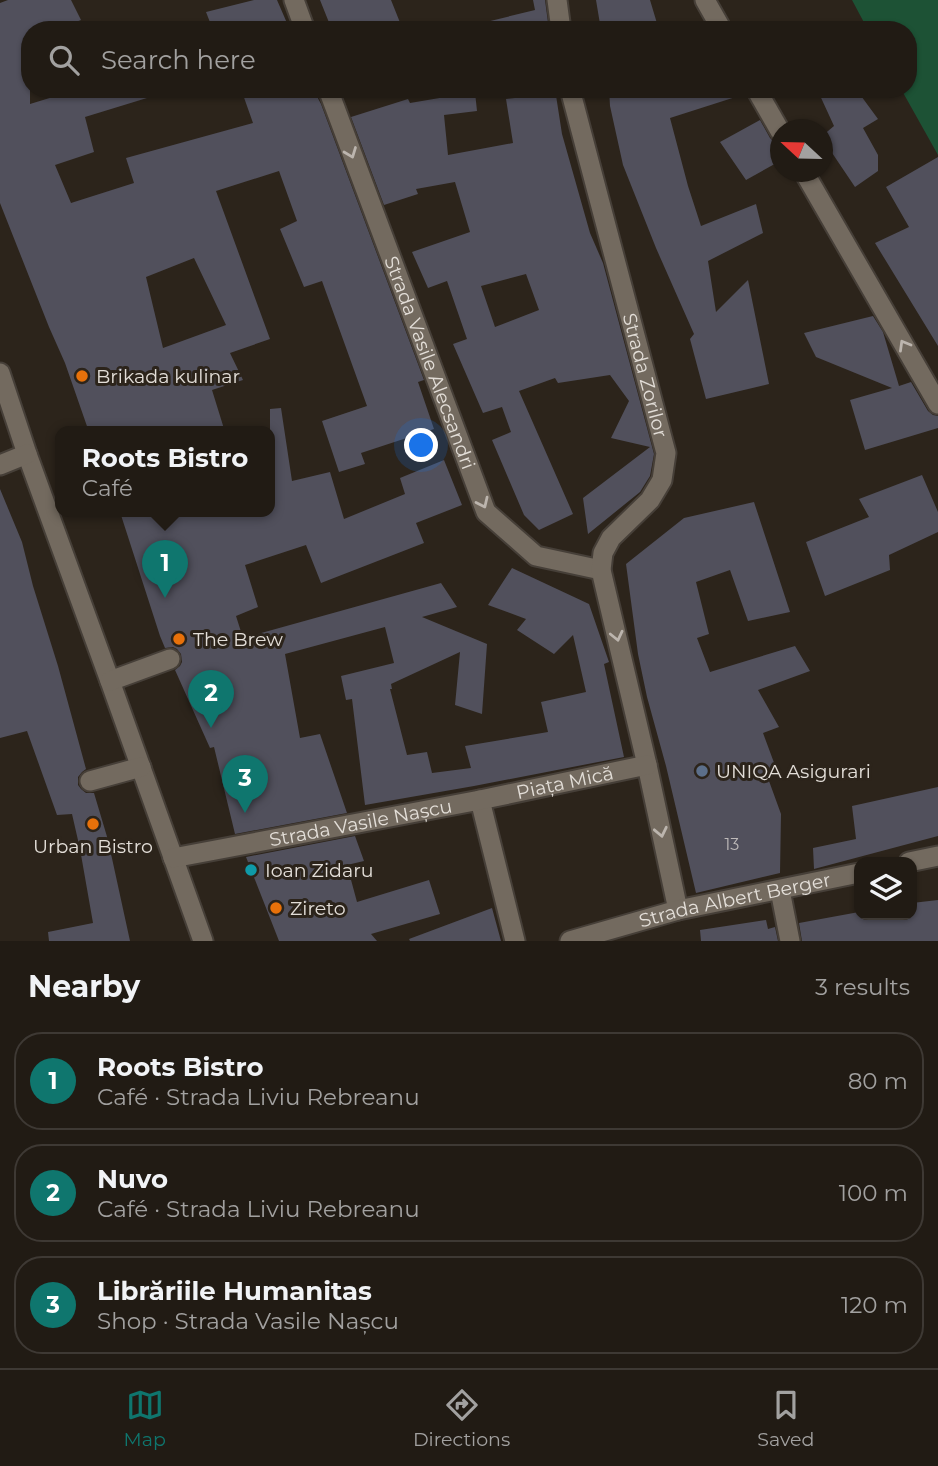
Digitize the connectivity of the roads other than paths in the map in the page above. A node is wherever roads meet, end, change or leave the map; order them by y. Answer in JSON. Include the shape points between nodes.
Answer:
{"nodes":[{"id":1,"x":294,"y":0,"type":"edge"},
{"id":2,"x":557,"y":0,"type":"edge"},
{"id":3,"x":705,"y":0,"type":"edge"},
{"id":4,"x":302,"y":21,"type":"edge"},
{"id":5,"x":560,"y":21,"type":"edge"},
{"id":6,"x":717,"y":21,"type":"edge"},
{"id":7,"x":331,"y":98,"type":"edge"},
{"id":8,"x":572,"y":98,"type":"edge"},
{"id":9,"x":761,"y":98,"type":"edge"},
{"id":10,"x":773,"y":119,"type":"edge"},
{"id":11,"x":810,"y":182,"type":"edge"},
{"id":12,"x":0,"y":373,"type":"edge"},
{"id":13,"x":938,"y":404,"type":"edge"},
{"id":14,"x":27,"y":454,"type":"junction"},
{"id":15,"x":0,"y":465,"type":"edge"},
{"id":16,"x":601,"y":570,"type":"junction"},
{"id":17,"x":170,"y":659,"type":"dead end"},
{"id":18,"x":110,"y":681,"type":"junction"},
{"id":19,"x":647,"y":765,"type":"junction"},
{"id":20,"x":141,"y":767,"type":"junction"},
{"id":21,"x":90,"y":781,"type":"dead end"},
{"id":22,"x":480,"y":800,"type":"junction"},
{"id":23,"x":938,"y":856,"type":"edge"},
{"id":24,"x":173,"y":858,"type":"junction"},
{"id":25,"x":917,"y":860,"type":"edge"},
{"id":26,"x":854,"y":874,"type":"edge"},
{"id":27,"x":780,"y":890,"type":"junction"},
{"id":28,"x":678,"y":909,"type":"junction"},
{"id":29,"x":203,"y":941,"type":"edge"},
{"id":30,"x":515,"y":941,"type":"edge"},
{"id":31,"x":570,"y":941,"type":"edge"},
{"id":32,"x":790,"y":941,"type":"edge"}],
"edges":[{"from":1,"to":4,"type":"street"},
{"from":2,"to":5,"type":"street"},
{"from":3,"to":6,"type":"street"},
{"from":7,"to":16,"type":"street","name":"Strada Vasile Alecsandri","one_way":true,"via":[[486,512],[536,556]]},
{"from":8,"to":16,"type":"street","name":"Strada Zorilor","via":[[666,453],[662,480],[650,500],[611,538]]},
{"from":9,"to":10,"type":"street"},
{"from":13,"to":11,"type":"street","one_way":true},
{"from":12,"to":14,"type":"street"},
{"from":14,"to":15,"type":"street"},
{"from":14,"to":18,"type":"street"},
{"from":16,"to":19,"type":"street","one_way":true},
{"from":17,"to":18,"type":"street"},
{"from":18,"to":20,"type":"street"},
{"from":19,"to":22,"type":"street","name":"Piața Mică"},
{"from":19,"to":28,"type":"street","one_way":true},
{"from":20,"to":21,"type":"street"},
{"from":20,"to":24,"type":"street"},
{"from":22,"to":24,"type":"street","name":"Strada Vasile Nașcu"},
{"from":22,"to":30,"type":"street"},
{"from":23,"to":25,"type":"street"},
{"from":24,"to":29,"type":"street"},
{"from":26,"to":27,"type":"street","name":"Strada Albert Berger"},
{"from":27,"to":28,"type":"street","name":"Strada Albert Berger"},
{"from":27,"to":32,"type":"street"},
{"from":28,"to":31,"type":"street","name":"Strada Albert Berger"}]}
